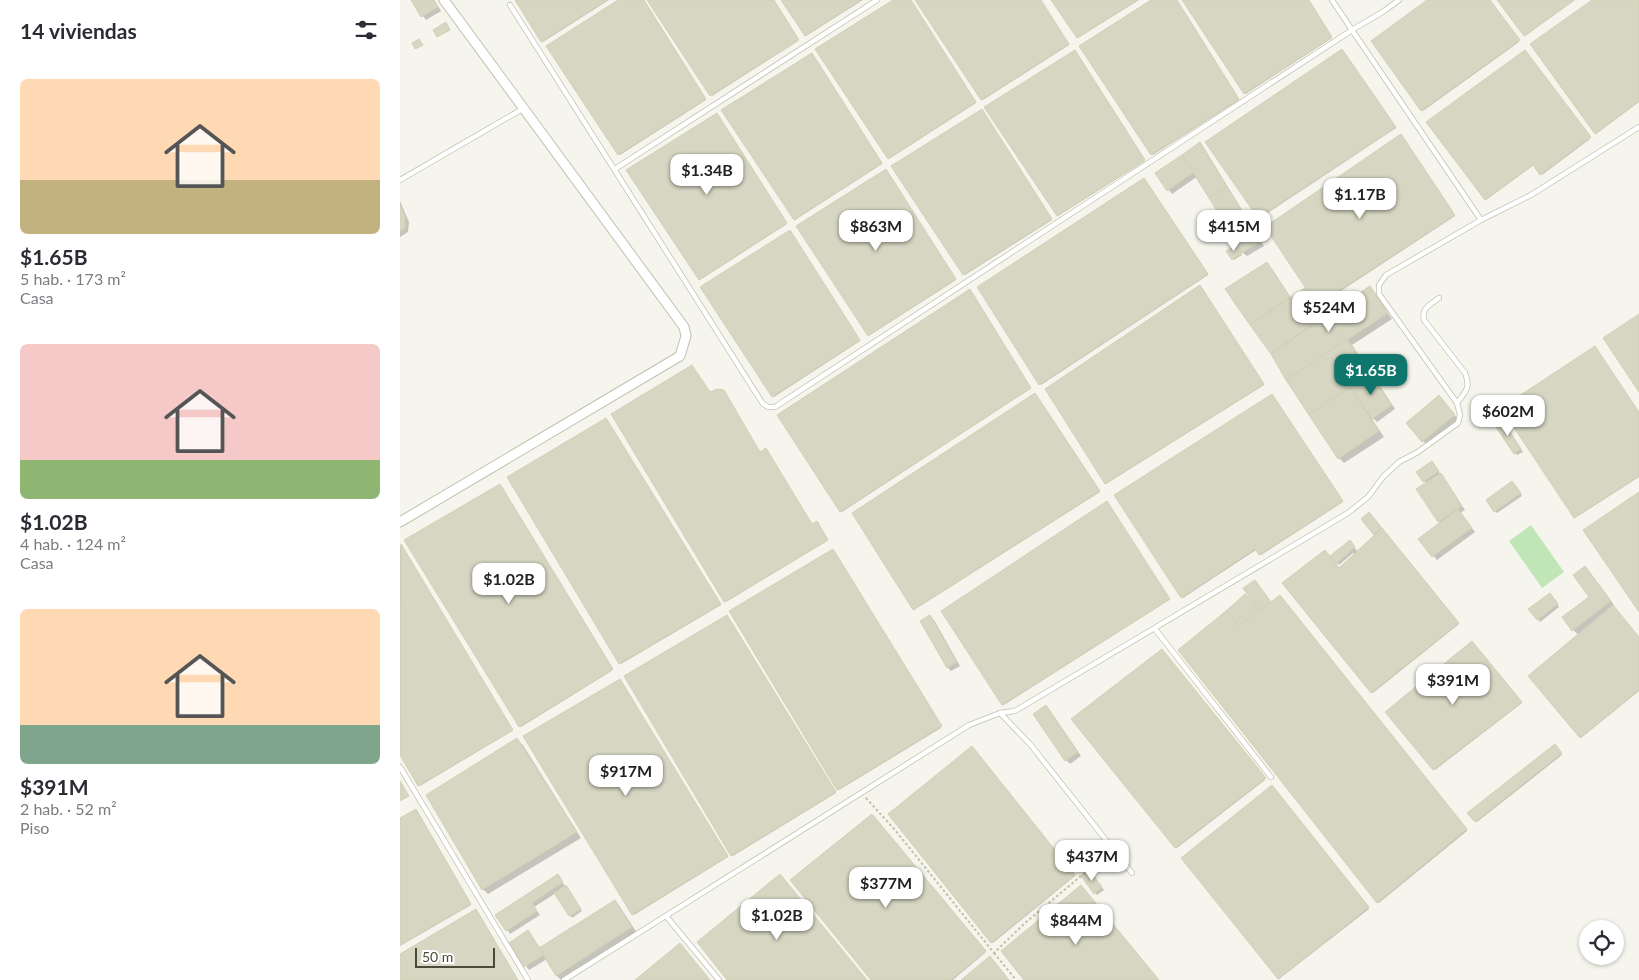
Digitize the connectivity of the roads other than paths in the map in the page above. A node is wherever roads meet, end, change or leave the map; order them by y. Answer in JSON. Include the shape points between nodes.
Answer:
{"nodes":[{"id":1,"x":444,"y":0,"type":"edge"},
{"id":2,"x":877,"y":0,"type":"edge"},
{"id":3,"x":1332,"y":0,"type":"edge"},
{"id":4,"x":1399,"y":0,"type":"edge"},
{"id":5,"x":510,"y":5,"type":"dead end"},
{"id":6,"x":1352,"y":30,"type":"junction"},
{"id":7,"x":524,"y":108,"type":"junction"},
{"id":8,"x":1639,"y":127,"type":"edge"},
{"id":9,"x":615,"y":169,"type":"junction"},
{"id":10,"x":400,"y":180,"type":"edge"},
{"id":11,"x":1481,"y":220,"type":"junction"},
{"id":12,"x":1439,"y":298,"type":"dead end"},
{"id":13,"x":1457,"y":403,"type":"junction"},
{"id":14,"x":400,"y":522,"type":"edge"},
{"id":15,"x":1155,"y":629,"type":"junction"},
{"id":16,"x":1000,"y":714,"type":"junction"},
{"id":17,"x":400,"y":767,"type":"edge"},
{"id":18,"x":1271,"y":777,"type":"dead end"},
{"id":19,"x":1132,"y":873,"type":"dead end"},
{"id":20,"x":666,"y":916,"type":"junction"},
{"id":21,"x":528,"y":980,"type":"edge"},
{"id":22,"x":564,"y":980,"type":"edge"},
{"id":23,"x":719,"y":980,"type":"edge"}],
"edges":[{"from":1,"to":7,"type":"street"},
{"from":2,"to":9,"type":"lane"},
{"from":3,"to":6,"type":"lane"},
{"from":4,"to":6,"type":"lane"},
{"from":5,"to":9,"type":"lane"},
{"from":6,"to":9,"type":"lane","via":[[776,407],[763,404]]},
{"from":6,"to":11,"type":"lane"},
{"from":7,"to":10,"type":"lane"},
{"from":7,"to":14,"type":"street","via":[[684,328],[684,346],[680,356]]},
{"from":8,"to":11,"type":"lane","via":[[1531,195]]},
{"from":11,"to":13,"type":"lane","via":[[1386,275],[1379,285],[1378,294]]},
{"from":12,"to":13,"type":"lane","via":[[1422,314],[1465,373],[1467,389]]},
{"from":13,"to":15,"type":"lane","via":[[1458,423],[1399,462],[1348,513]]},
{"from":15,"to":16,"type":"lane","via":[[1015,710]]},
{"from":15,"to":18,"type":"lane"},
{"from":16,"to":19,"type":"lane","via":[[1030,744]]},
{"from":16,"to":20,"type":"lane","via":[[969,725]]},
{"from":17,"to":21,"type":"lane"},
{"from":20,"to":22,"type":"lane"},
{"from":20,"to":23,"type":"lane"}]}
